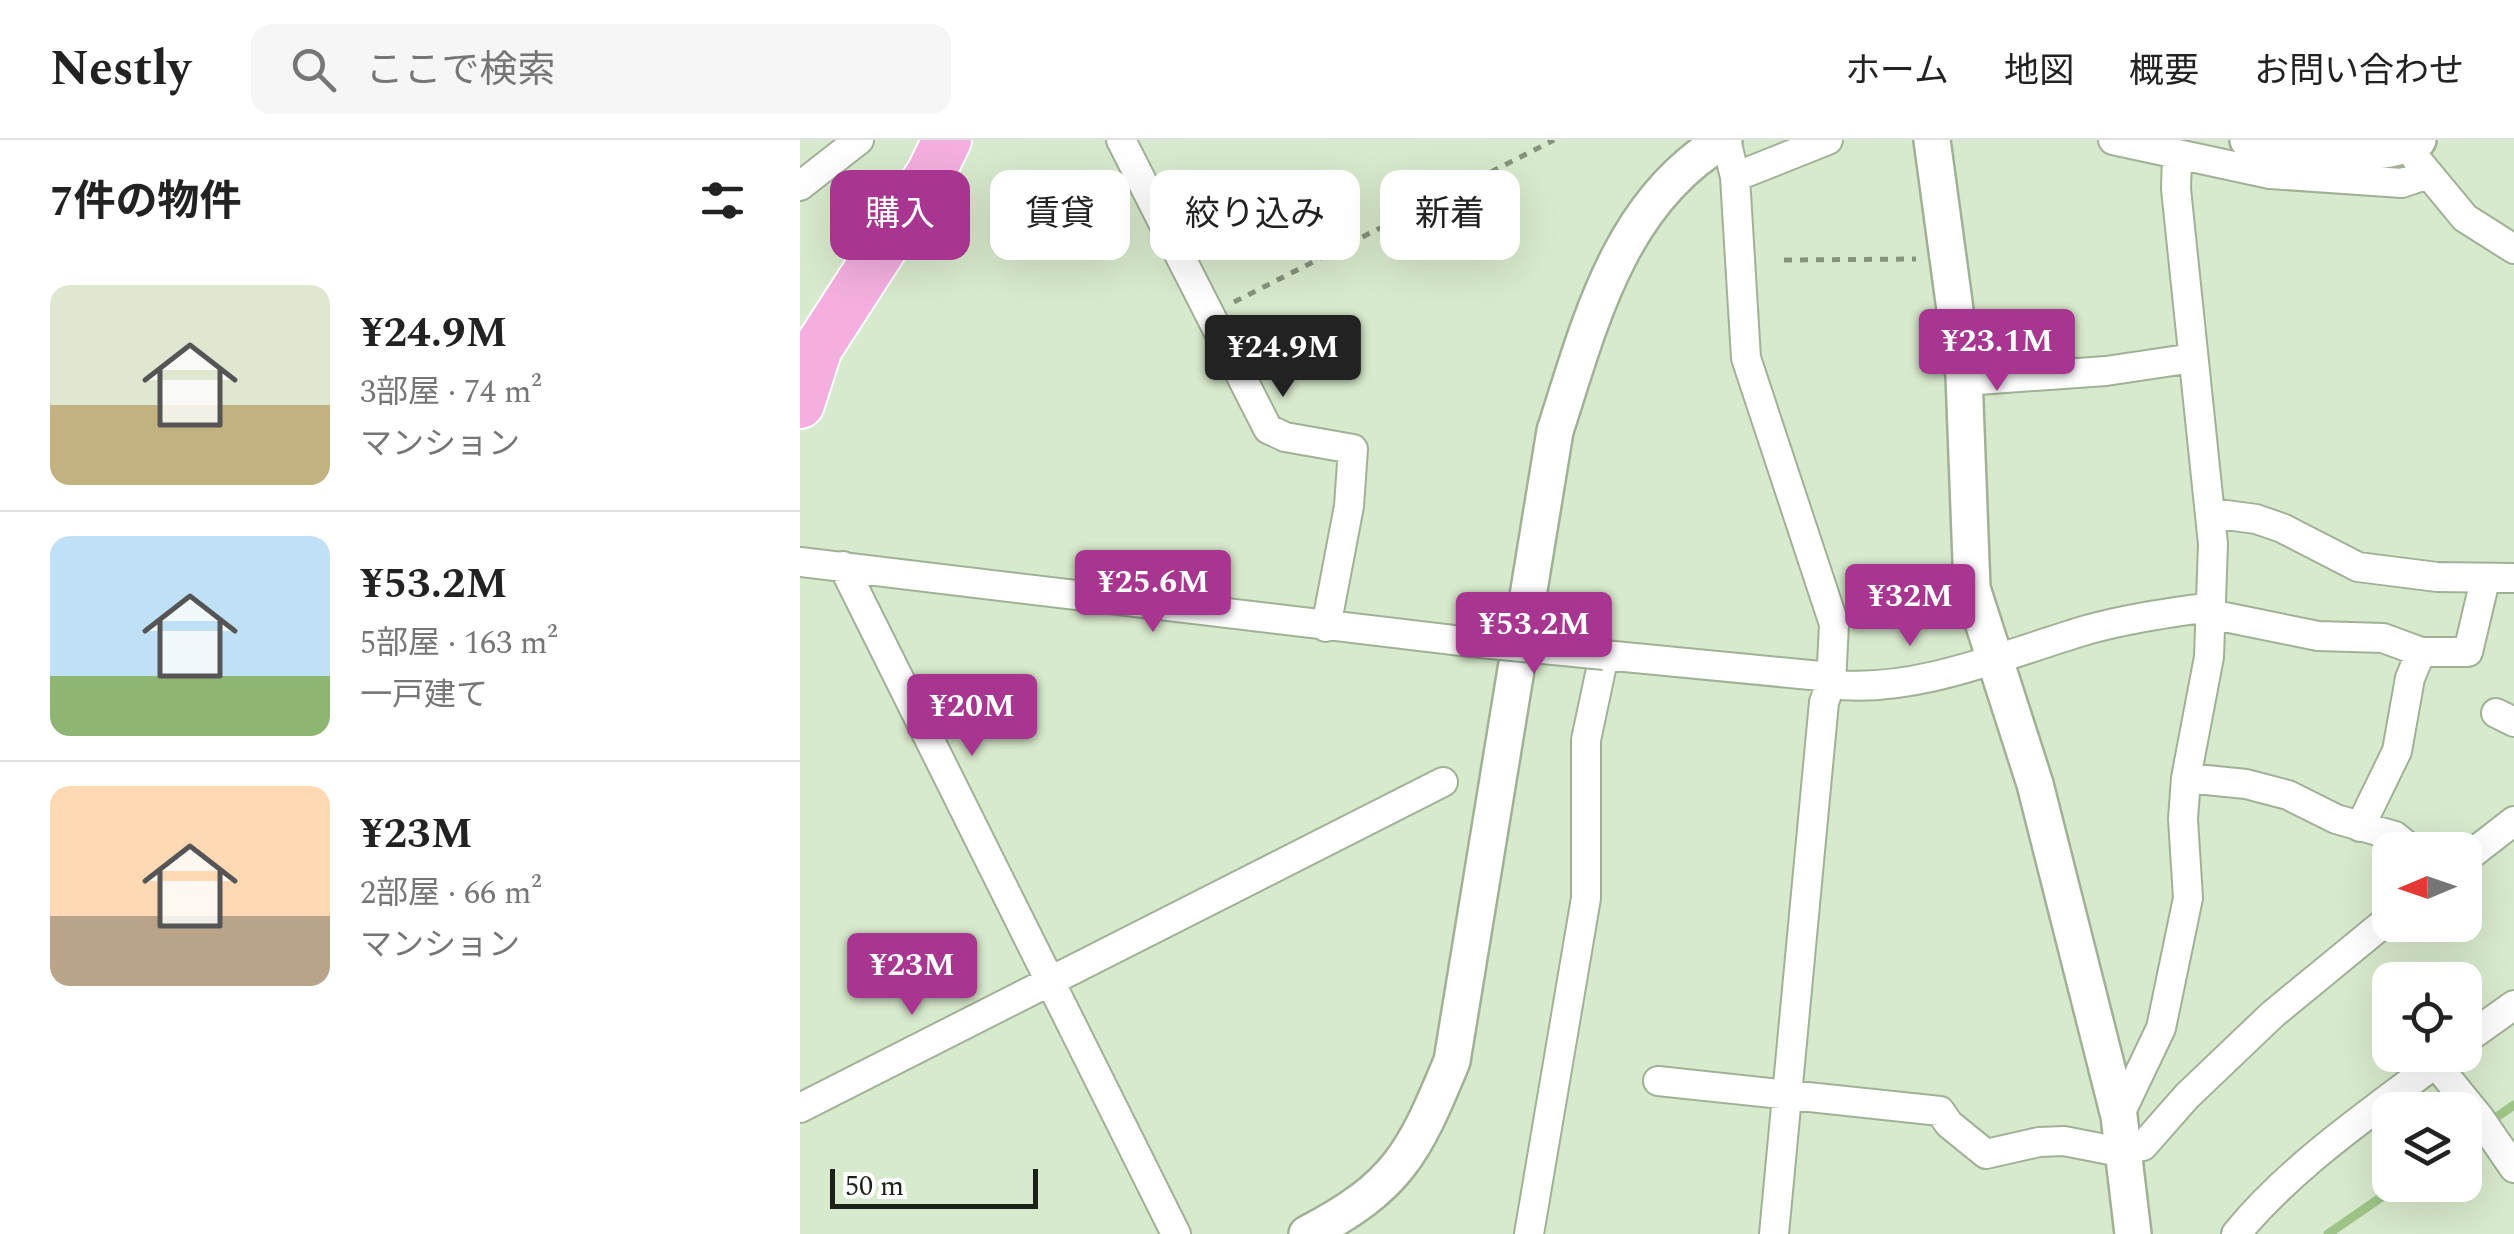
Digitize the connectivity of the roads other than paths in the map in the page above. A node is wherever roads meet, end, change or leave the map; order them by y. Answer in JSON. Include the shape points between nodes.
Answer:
{"nodes":[{"id":1,"x":859,"y":140,"type":"edge"},
{"id":2,"x":947,"y":140,"type":"edge"},
{"id":3,"x":1121,"y":140,"type":"edge"},
{"id":4,"x":1828,"y":140,"type":"edge"},
{"id":5,"x":1932,"y":140,"type":"edge"},
{"id":6,"x":2113,"y":140,"type":"edge"},
{"id":7,"x":2248,"y":140,"type":"edge"},
{"id":8,"x":2412,"y":143,"type":"edge"},
{"id":9,"x":1729,"y":155,"type":"edge"},
{"id":10,"x":2177,"y":156,"type":"junction"},
{"id":11,"x":2428,"y":174,"type":"junction"},
{"id":12,"x":800,"y":186,"type":"edge"},
{"id":13,"x":2514,"y":249,"type":"edge"},
{"id":14,"x":2193,"y":358,"type":"junction"},
{"id":15,"x":1964,"y":381,"type":"junction"},
{"id":16,"x":800,"y":404,"type":"edge"},
{"id":17,"x":2211,"y":513,"type":"junction"},
{"id":18,"x":800,"y":562,"type":"edge"},
{"id":19,"x":842,"y":566,"type":"junction"},
{"id":20,"x":2514,"y":578,"type":"edge"},
{"id":21,"x":2484,"y":580,"type":"junction"},
{"id":22,"x":2210,"y":610,"type":"junction"},
{"id":23,"x":1326,"y":627,"type":"junction"},
{"id":24,"x":2421,"y":652,"type":"junction"},
{"id":25,"x":1604,"y":655,"type":"junction"},
{"id":26,"x":1994,"y":660,"type":"junction"},
{"id":27,"x":1831,"y":680,"type":"junction"},
{"id":28,"x":2186,"y":778,"type":"junction"},
{"id":29,"x":1443,"y":782,"type":"dead end"},
{"id":30,"x":2514,"y":821,"type":"edge"},
{"id":31,"x":2360,"y":827,"type":"junction"},
{"id":32,"x":2379,"y":832,"type":"edge"},
{"id":33,"x":2482,"y":846,"type":"edge"},
{"id":34,"x":2372,"y":933,"type":"edge"},
{"id":35,"x":1051,"y":978,"type":"junction"},
{"id":36,"x":2514,"y":1005,"type":"edge"},
{"id":37,"x":2482,"y":1028,"type":"edge"},
{"id":38,"x":2423,"y":1072,"type":"edge"},
{"id":39,"x":2449,"y":1072,"type":"edge"},
{"id":40,"x":1658,"y":1081,"type":"dead end"},
{"id":41,"x":1788,"y":1095,"type":"junction"},
{"id":42,"x":800,"y":1108,"type":"edge"},
{"id":43,"x":2121,"y":1133,"type":"junction"},
{"id":44,"x":2514,"y":1168,"type":"edge"},
{"id":45,"x":1176,"y":1234,"type":"edge"},
{"id":46,"x":1306,"y":1234,"type":"edge"},
{"id":47,"x":1529,"y":1234,"type":"edge"},
{"id":48,"x":1774,"y":1234,"type":"edge"},
{"id":49,"x":2133,"y":1234,"type":"edge"},
{"id":50,"x":2236,"y":1234,"type":"edge"}],
"edges":[{"from":1,"to":12,"type":"street"},
{"from":2,"to":16,"type":"highway","via":[[818,348]]},
{"from":3,"to":23,"type":"street","via":[[1268,429],[1353,449]]},
{"from":4,"to":9,"type":"street"},
{"from":5,"to":15,"type":"street"},
{"from":6,"to":10,"type":"street"},
{"from":7,"to":8,"type":"street","via":[[2336,153]]},
{"from":8,"to":11,"type":"street"},
{"from":9,"to":27,"type":"street","via":[[1746,358],[1827,596],[1834,624]]},
{"from":9,"to":46,"type":"street","via":[[1672,180],[1621,247],[1555,431],[1452,1061],[1394,1175],[1348,1212]]},
{"from":10,"to":11,"type":"street","via":[[2270,174],[2402,183]]},
{"from":10,"to":14,"type":"street"},
{"from":11,"to":13,"type":"street","via":[[2465,218]]},
{"from":14,"to":15,"type":"street"},
{"from":14,"to":17,"type":"street"},
{"from":15,"to":26,"type":"street","via":[[1972,588]]},
{"from":17,"to":21,"type":"street","via":[[2256,518],[2358,566]]},
{"from":17,"to":22,"type":"street"},
{"from":18,"to":19,"type":"street"},
{"from":19,"to":23,"type":"street"},
{"from":19,"to":35,"type":"street"},
{"from":20,"to":21,"type":"street"},
{"from":21,"to":24,"type":"street","via":[[2468,652]]},
{"from":22,"to":24,"type":"street","via":[[2318,636],[2383,638]]},
{"from":22,"to":26,"type":"street","via":[[2113,624]]},
{"from":22,"to":28,"type":"street","via":[[2205,692]]},
{"from":23,"to":25,"type":"street","bridge":true},
{"from":24,"to":31,"type":"street","via":[[2397,750]]},
{"from":25,"to":27,"type":"street"},
{"from":25,"to":47,"type":"street","via":[[1586,740],[1586,898]]},
{"from":26,"to":27,"type":"street","via":[[1860,688]]},
{"from":26,"to":43,"type":"street","via":[[2035,784]]},
{"from":27,"to":41,"type":"street"},
{"from":28,"to":31,"type":"street","via":[[2288,795]]},
{"from":28,"to":43,"type":"street","via":[[2188,898],[2161,1028]]},
{"from":29,"to":35,"type":"street"},
{"from":30,"to":33,"type":"street"},
{"from":31,"to":32,"type":"street"},
{"from":34,"to":43,"type":"street","via":[[2273,1014],[2143,1146]]},
{"from":35,"to":42,"type":"street"},
{"from":35,"to":45,"type":"street"},
{"from":36,"to":37,"type":"street"},
{"from":38,"to":50,"type":"street","via":[[2313,1158]]},
{"from":39,"to":44,"type":"street"},
{"from":40,"to":41,"type":"street"},
{"from":41,"to":43,"type":"street","via":[[1940,1111],[1986,1154]]},
{"from":41,"to":48,"type":"street"},
{"from":43,"to":49,"type":"street"}]}
